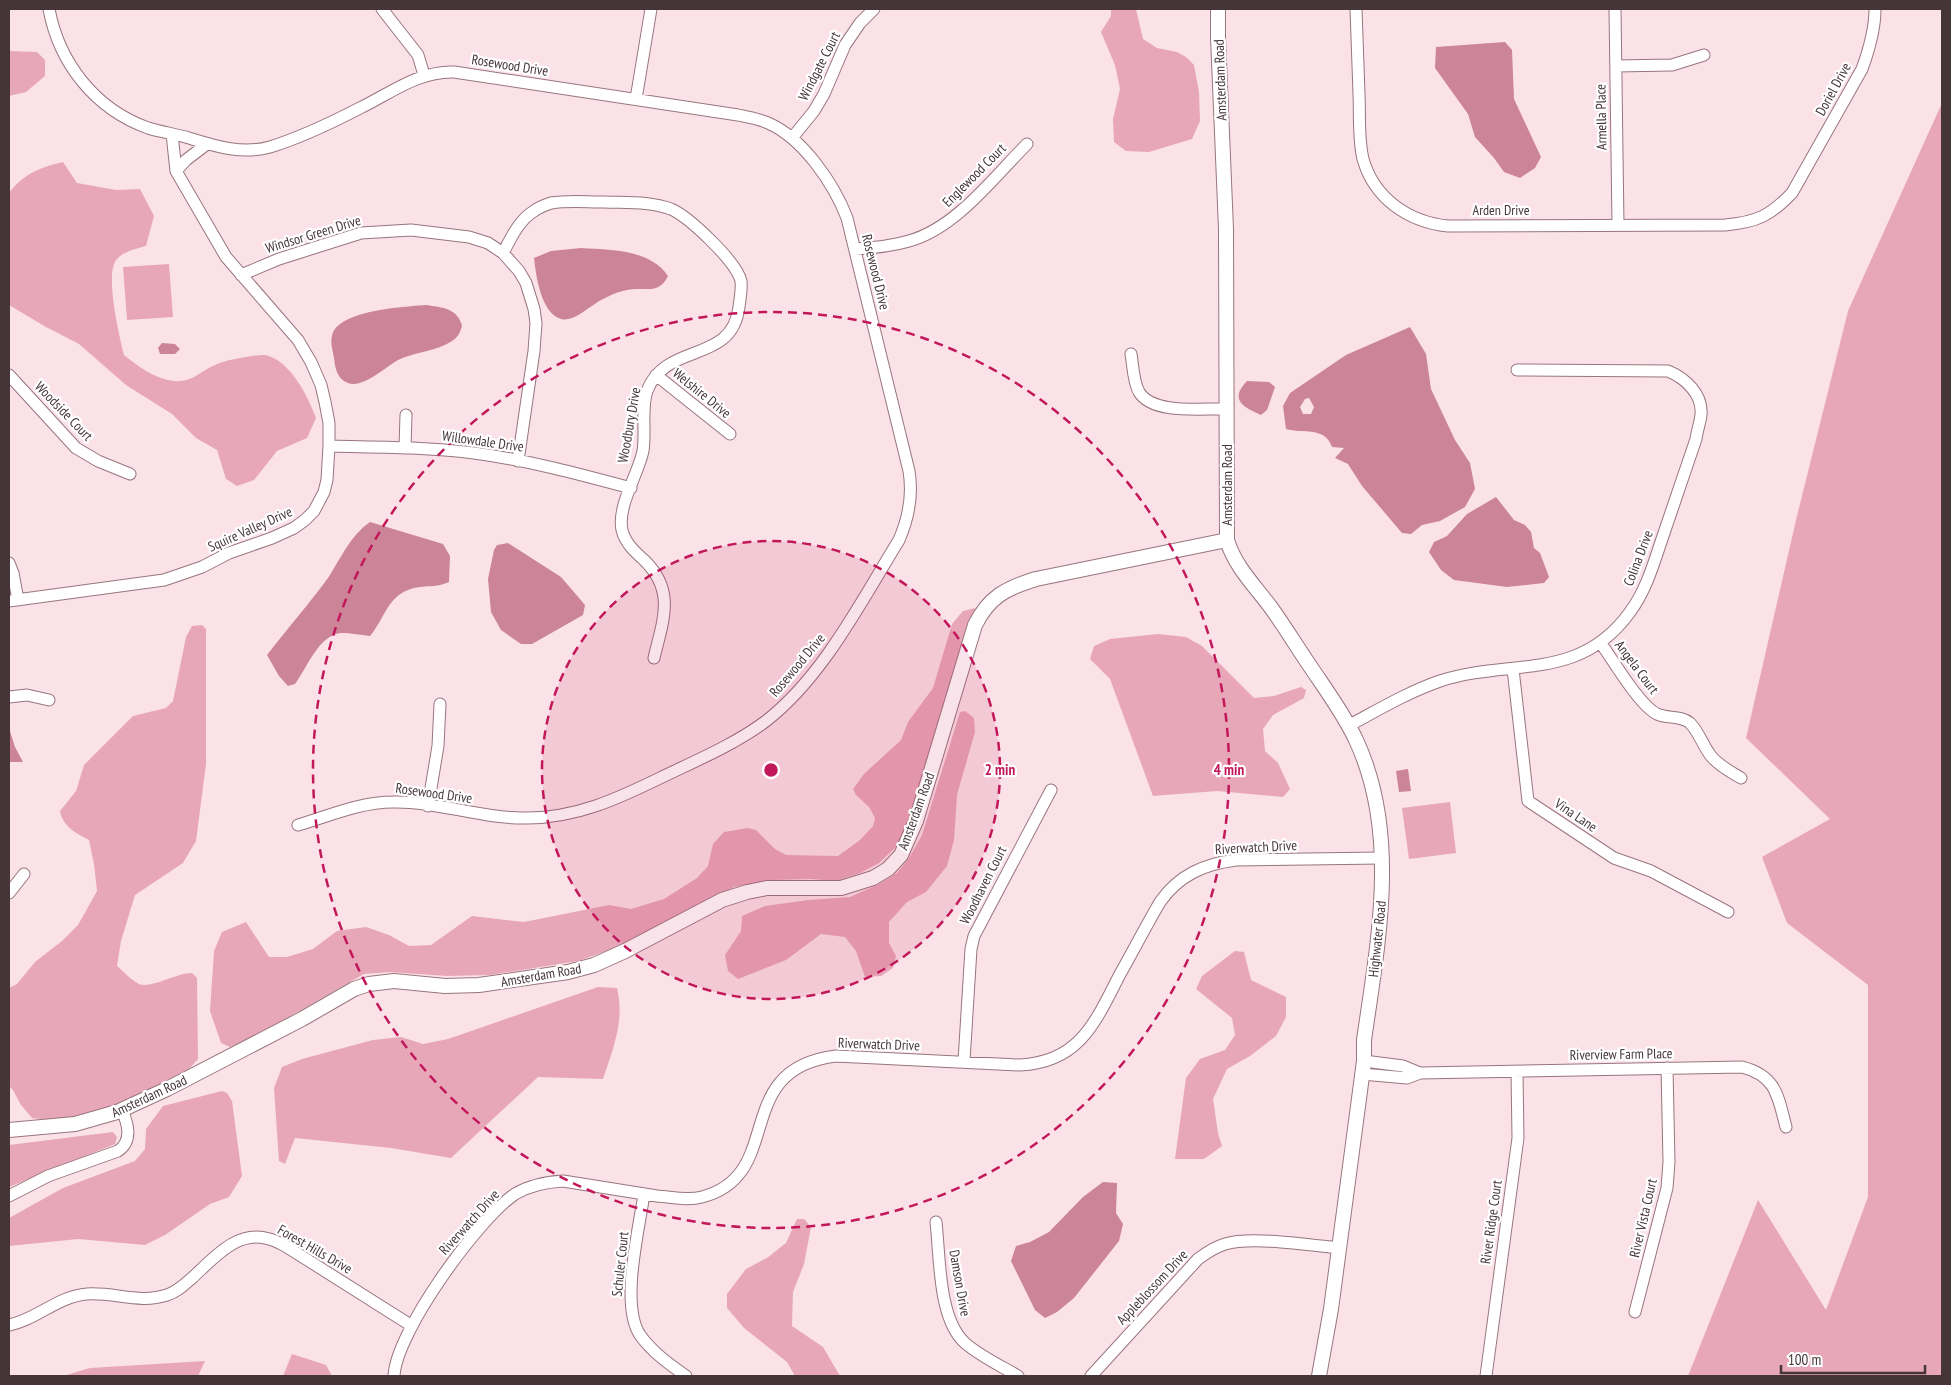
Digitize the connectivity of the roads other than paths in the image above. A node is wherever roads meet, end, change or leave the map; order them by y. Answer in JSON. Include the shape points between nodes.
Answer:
{"nodes":[{"id":1,"x":49,"y":9,"type":"edge"},
{"id":2,"x":382,"y":9,"type":"edge"},
{"id":3,"x":651,"y":9,"type":"edge"},
{"id":4,"x":874,"y":9,"type":"edge"},
{"id":5,"x":1218,"y":9,"type":"edge"},
{"id":6,"x":1356,"y":9,"type":"edge"},
{"id":7,"x":1615,"y":9,"type":"edge"},
{"id":8,"x":1875,"y":9,"type":"edge"},
{"id":9,"x":1704,"y":55,"type":"dead end"},
{"id":10,"x":1616,"y":66,"type":"junction"},
{"id":11,"x":424,"y":75,"type":"junction"},
{"id":12,"x":636,"y":99,"type":"junction"},
{"id":13,"x":172,"y":134,"type":"junction"},
{"id":14,"x":792,"y":138,"type":"junction"},
{"id":15,"x":207,"y":144,"type":"junction"},
{"id":16,"x":1027,"y":144,"type":"dead end"},
{"id":17,"x":176,"y":171,"type":"junction"},
{"id":18,"x":1800,"y":178,"type":"joint"},
{"id":19,"x":1618,"y":225,"type":"junction"},
{"id":20,"x":855,"y":250,"type":"junction"},
{"id":21,"x":502,"y":253,"type":"junction"},
{"id":22,"x":241,"y":275,"type":"junction"},
{"id":23,"x":1131,"y":354,"type":"dead end"},
{"id":24,"x":1517,"y":370,"type":"dead end"},
{"id":25,"x":9,"y":375,"type":"edge"},
{"id":26,"x":656,"y":375,"type":"junction"},
{"id":27,"x":1227,"y":409,"type":"junction"},
{"id":28,"x":406,"y":414,"type":"dead end"},
{"id":29,"x":730,"y":434,"type":"dead end"},
{"id":30,"x":329,"y":446,"type":"junction"},
{"id":31,"x":405,"y":448,"type":"junction"},
{"id":32,"x":518,"y":461,"type":"junction"},
{"id":33,"x":130,"y":474,"type":"dead end"},
{"id":34,"x":631,"y":488,"type":"junction"},
{"id":35,"x":1227,"y":540,"type":"junction"},
{"id":36,"x":9,"y":563,"type":"edge"},
{"id":37,"x":12,"y":602,"type":"edge"},
{"id":38,"x":1600,"y":642,"type":"junction"},
{"id":39,"x":654,"y":658,"type":"dead end"},
{"id":40,"x":1513,"y":669,"type":"junction"},
{"id":41,"x":9,"y":697,"type":"edge"},
{"id":42,"x":49,"y":700,"type":"dead end"},
{"id":43,"x":440,"y":704,"type":"dead end"},
{"id":44,"x":1348,"y":726,"type":"junction"},
{"id":45,"x":1741,"y":778,"type":"dead end"},
{"id":46,"x":1051,"y":790,"type":"dead end"},
{"id":47,"x":428,"y":806,"type":"junction"},
{"id":48,"x":298,"y":825,"type":"dead end"},
{"id":49,"x":1382,"y":858,"type":"junction"},
{"id":50,"x":24,"y":874,"type":"dead end"},
{"id":51,"x":9,"y":893,"type":"edge"},
{"id":52,"x":1728,"y":912,"type":"dead end"},
{"id":53,"x":964,"y":1062,"type":"junction"},
{"id":54,"x":1363,"y":1067,"type":"junction"},
{"id":55,"x":1667,"y":1068,"type":"junction"},
{"id":56,"x":1517,"y":1072,"type":"junction"},
{"id":57,"x":122,"y":1110,"type":"junction"},
{"id":58,"x":1786,"y":1127,"type":"dead end"},
{"id":59,"x":9,"y":1130,"type":"edge"},
{"id":60,"x":644,"y":1194,"type":"junction"},
{"id":61,"x":9,"y":1196,"type":"edge"},
{"id":62,"x":936,"y":1222,"type":"dead end"},
{"id":63,"x":1338,"y":1248,"type":"junction"},
{"id":64,"x":1635,"y":1312,"type":"dead end"},
{"id":65,"x":9,"y":1325,"type":"edge"},
{"id":66,"x":412,"y":1326,"type":"junction"},
{"id":67,"x":394,"y":1376,"type":"edge"},
{"id":68,"x":686,"y":1376,"type":"edge"},
{"id":69,"x":1018,"y":1376,"type":"edge"},
{"id":70,"x":1091,"y":1376,"type":"edge"},
{"id":71,"x":1319,"y":1376,"type":"edge"},
{"id":72,"x":1486,"y":1376,"type":"edge"}],
"edges":[{"from":1,"to":13,"type":"street","name":"Rosewood Drive","via":[[69,64],[93,93],[137,124]]},
{"from":2,"to":11,"type":"street","via":[[418,55]]},
{"from":3,"to":12,"type":"street"},
{"from":4,"to":14,"type":"street","name":"Windgate Court","via":[[845,45],[819,103]]},
{"from":5,"to":27,"type":"street","name":"Amsterdam Road","via":[[1226,229]]},
{"from":6,"to":19,"type":"street","name":"Arden Drive","via":[[1360,144],[1372,180],[1393,205],[1434,225]]},
{"from":7,"to":10,"type":"street","name":"Armella Place"},
{"from":8,"to":18,"type":"street","name":"Doriel Drive","via":[[1872,36],[1862,69]]},
{"from":9,"to":10,"type":"street","via":[[1672,65]]},
{"from":10,"to":19,"type":"street","name":"Armella Place"},
{"from":11,"to":12,"type":"street","name":"Rosewood Drive","via":[[454,72]]},
{"from":11,"to":15,"type":"street","name":"Rosewood Drive","via":[[360,108],[267,148],[234,150]]},
{"from":12,"to":14,"type":"street","name":"Rosewood Drive","via":[[752,118],[767,122]]},
{"from":13,"to":15,"type":"street","name":"Rosewood Drive"},
{"from":13,"to":17,"type":"street","name":"Squire Valley Drive"},
{"from":14,"to":20,"type":"street","name":"Rosewood Drive","via":[[834,190],[848,218]]},
{"from":15,"to":17,"type":"street"},
{"from":16,"to":20,"type":"street","name":"Englewood Court","via":[[951,220],[909,242]]},
{"from":17,"to":22,"type":"street","name":"Squire Valley Drive","via":[[226,257]]},
{"from":18,"to":19,"type":"street","name":"Arden Drive","via":[[1778,208],[1755,221],[1725,225]]},
{"from":20,"to":47,"type":"street","name":"Rosewood Drive","via":[[912,486],[908,517],[899,540],[826,657],[786,704],[751,731],[604,804],[570,814],[529,818],[492,817]]},
{"from":21,"to":22,"type":"street","name":"Windsor Green Drive","via":[[488,242],[469,237],[411,230],[379,231],[361,233],[287,256]]},
{"from":21,"to":26,"type":"street","name":"Woodbury Drive","via":[[525,217],[549,204],[652,204],[673,210],[692,222],[738,274],[741,287],[739,310],[724,340],[666,365]]},
{"from":21,"to":32,"type":"street","name":"Windsor Green Drive","via":[[526,282],[536,323]]},
{"from":22,"to":30,"type":"street","name":"Squire Valley Drive","via":[[298,340],[311,362],[325,402]]},
{"from":23,"to":27,"type":"street","via":[[1136,384],[1150,402],[1162,407]]},
{"from":24,"to":38,"type":"street","name":"Colina Drive","via":[[1668,371],[1692,387],[1701,407],[1696,439],[1645,588],[1631,612]]},
{"from":25,"to":33,"type":"street","name":"Woodside Court","via":[[76,448]]},
{"from":26,"to":29,"type":"street","name":"Welshire Drive"},
{"from":26,"to":34,"type":"street","name":"Woodbury Drive","via":[[647,391],[642,452]]},
{"from":27,"to":35,"type":"street","name":"Amsterdam Road"},
{"from":28,"to":31,"type":"street"},
{"from":30,"to":31,"type":"street","name":"Willowdale Drive"},
{"from":30,"to":37,"type":"street","name":"Squire Valley Drive","via":[[324,492],[314,511],[294,528],[164,580]]},
{"from":31,"to":32,"type":"street","name":"Willowdale Drive","via":[[474,453]]},
{"from":32,"to":34,"type":"street","name":"Willowdale Drive"},
{"from":34,"to":39,"type":"street","name":"Woodbury Drive","via":[[621,517],[622,530],[630,546],[656,574],[665,597],[665,612]]},
{"from":35,"to":44,"type":"street","name":"Highwater Road","via":[[1235,561],[1273,610]]},
{"from":35,"to":57,"type":"street","name":"Amsterdam Road","via":[[1036,579],[1015,585],[992,600],[975,624],[908,842],[888,869],[873,878],[841,888],[767,888],[747,892],[722,900],[611,958],[568,972],[480,985],[369,984]]},
{"from":36,"to":37,"type":"street","via":[[13,573]]},
{"from":38,"to":40,"type":"street","name":"Colina Drive","via":[[1560,662]]},
{"from":38,"to":45,"type":"street","name":"Angela Court","via":[[1651,709],[1690,724],[1712,757]]},
{"from":40,"to":44,"type":"street","name":"Colina Drive","via":[[1440,681]]},
{"from":40,"to":52,"type":"street","name":"Vina Lane","via":[[1528,801],[1614,858],[1650,871]]},
{"from":41,"to":42,"type":"street","via":[[27,695]]},
{"from":43,"to":47,"type":"street","via":[[438,746]]},
{"from":44,"to":49,"type":"street","name":"Highwater Road","via":[[1370,779]]},
{"from":46,"to":53,"type":"street","name":"Woodhaven Court","via":[[974,936]]},
{"from":47,"to":48,"type":"street","name":"Rosewood Drive","via":[[394,802],[364,805]]},
{"from":49,"to":53,"type":"street","name":"Riverwatch Drive","via":[[1236,860],[1217,862],[1192,872],[1171,888],[1160,902],[1092,1027],[1075,1046],[1052,1060],[1033,1064]]},
{"from":49,"to":54,"type":"street","name":"Highwater Road","via":[[1382,906]]},
{"from":50,"to":51,"type":"street"},
{"from":53,"to":60,"type":"street","name":"Riverwatch Drive","via":[[836,1056],[804,1064],[782,1079],[770,1096],[750,1158],[731,1182],[702,1197],[676,1199]]},
{"from":54,"to":56,"type":"street","name":"Riverview Farm Place","via":[[1407,1078],[1420,1073]]},
{"from":54,"to":63,"type":"street","name":"Highwater Road"},
{"from":55,"to":56,"type":"street","name":"Riverview Farm Place"},
{"from":55,"to":58,"type":"street","name":"Riverview Farm Place","via":[[1742,1067],[1754,1070],[1773,1086]]},
{"from":55,"to":64,"type":"street","name":"River Vista Court","via":[[1667,1188]]},
{"from":56,"to":72,"type":"street","name":"River Ridge Court","via":[[1518,1138]]},
{"from":57,"to":59,"type":"street","name":"Amsterdam Road","via":[[75,1124]]},
{"from":57,"to":61,"type":"street","via":[[128,1133],[124,1147],[48,1176]]},
{"from":60,"to":66,"type":"street","name":"Riverwatch Drive","via":[[563,1181],[530,1186],[503,1204],[461,1250]]},
{"from":60,"to":68,"type":"street","name":"Schuler Court","via":[[630,1291],[632,1314],[639,1333],[651,1349]]},
{"from":62,"to":69,"type":"street","name":"Damson Drive","via":[[947,1314],[952,1325],[966,1344]]},
{"from":63,"to":70,"type":"street","name":"Appleblossom Drive","via":[[1237,1242],[1211,1250],[1192,1265]]},
{"from":63,"to":71,"type":"street","name":"Highwater Road"},
{"from":65,"to":66,"type":"street","name":"Forest Hills Drive","via":[[70,1298],[87,1294],[138,1300],[169,1295],[228,1245],[255,1237],[269,1238],[287,1247]]},
{"from":66,"to":67,"type":"street","name":"Riverwatch Drive","via":[[402,1343]]}]}
